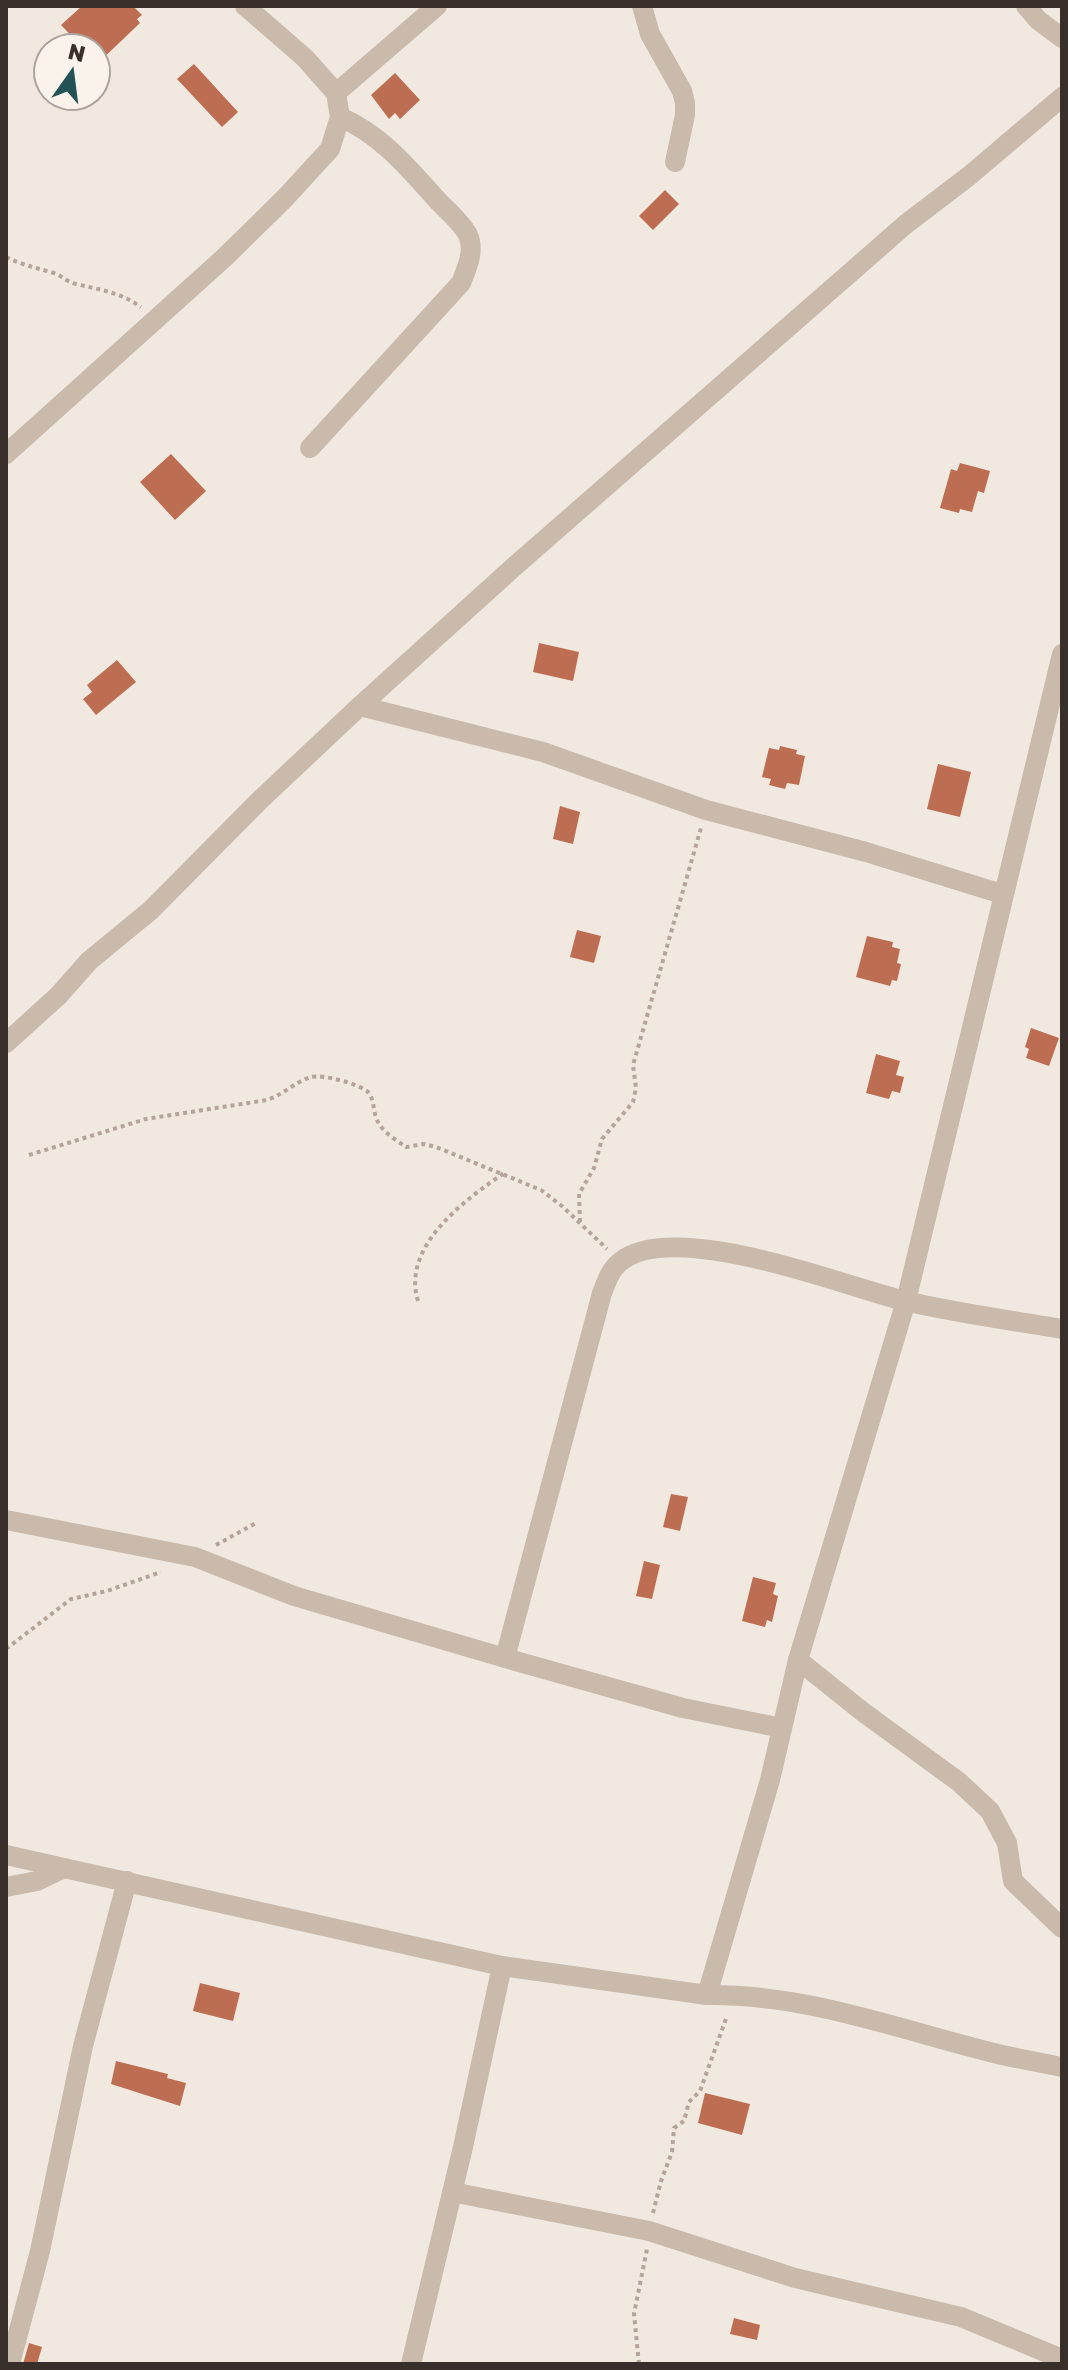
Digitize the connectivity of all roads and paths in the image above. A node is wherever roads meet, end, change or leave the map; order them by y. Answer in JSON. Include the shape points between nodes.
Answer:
{"nodes":[{"id":1,"x":245,"y":6,"type":"edge"},
{"id":2,"x":437,"y":6,"type":"edge"},
{"id":3,"x":642,"y":6,"type":"edge"},
{"id":4,"x":1026,"y":6,"type":"edge"},
{"id":5,"x":1062,"y":38,"type":"edge"},
{"id":6,"x":336,"y":93,"type":"junction"},
{"id":7,"x":1062,"y":97,"type":"edge"},
{"id":8,"x":340,"y":117,"type":"junction"},
{"id":9,"x":675,"y":162,"type":"dead end"},
{"id":10,"x":6,"y":257,"type":"edge"},
{"id":11,"x":153,"y":322,"type":"junction"},
{"id":12,"x":310,"y":448,"type":"dead end"},
{"id":13,"x":6,"y":454,"type":"edge"},
{"id":14,"x":1062,"y":654,"type":"edge"},
{"id":15,"x":360,"y":706,"type":"junction"},
{"id":16,"x":706,"y":810,"type":"junction"},
{"id":17,"x":1002,"y":894,"type":"junction"},
{"id":18,"x":6,"y":1043,"type":"edge"},
{"id":19,"x":29,"y":1155,"type":"dead end"},
{"id":20,"x":504,"y":1173,"type":"junction"},
{"id":21,"x":580,"y":1222,"type":"junction"},
{"id":22,"x":620,"y":1261,"type":"junction"},
{"id":23,"x":418,"y":1301,"type":"dead end"},
{"id":24,"x":906,"y":1301,"type":"junction"},
{"id":25,"x":1062,"y":1329,"type":"edge"},
{"id":26,"x":6,"y":1520,"type":"edge"},
{"id":27,"x":256,"y":1523,"type":"dead end"},
{"id":28,"x":195,"y":1557,"type":"junction"},
{"id":29,"x":6,"y":1649,"type":"edge"},
{"id":30,"x":505,"y":1658,"type":"junction"},
{"id":31,"x":798,"y":1660,"type":"junction"},
{"id":32,"x":782,"y":1728,"type":"junction"},
{"id":33,"x":6,"y":1855,"type":"edge"},
{"id":34,"x":64,"y":1868,"type":"junction"},
{"id":35,"x":127,"y":1881,"type":"junction"},
{"id":36,"x":6,"y":1887,"type":"edge"},
{"id":37,"x":1062,"y":1928,"type":"edge"},
{"id":38,"x":502,"y":1966,"type":"junction"},
{"id":39,"x":707,"y":1995,"type":"junction"},
{"id":40,"x":733,"y":1995,"type":"junction"},
{"id":41,"x":1062,"y":2067,"type":"edge"},
{"id":42,"x":452,"y":2192,"type":"junction"},
{"id":43,"x":649,"y":2231,"type":"junction"},
{"id":44,"x":1062,"y":2359,"type":"edge"},
{"id":45,"x":10,"y":2364,"type":"edge"},
{"id":46,"x":411,"y":2364,"type":"edge"},
{"id":47,"x":639,"y":2364,"type":"edge"}],
"edges":[{"from":1,"to":6,"type":"street"},
{"from":2,"to":6,"type":"street"},
{"from":3,"to":9,"type":"street","via":[[656,48],[682,91],[685,115]]},
{"from":4,"to":5,"type":"street"},
{"from":6,"to":8,"type":"street"},
{"from":7,"to":15,"type":"street","via":[[849,272]]},
{"from":8,"to":11,"type":"street","via":[[330,149]]},
{"from":8,"to":12,"type":"street","via":[[386,144],[449,213],[468,236],[470,261],[461,283]]},
{"from":10,"to":11,"type":"path","via":[[126,297]]},
{"from":11,"to":13,"type":"street"},
{"from":14,"to":17,"type":"street"},
{"from":15,"to":16,"type":"street","via":[[543,752]]},
{"from":15,"to":18,"type":"street"},
{"from":16,"to":17,"type":"street"},
{"from":16,"to":21,"type":"path","via":[[633,1065],[633,1102],[602,1139],[579,1194]]},
{"from":17,"to":24,"type":"street"},
{"from":19,"to":20,"type":"path","via":[[146,1119],[267,1100],[311,1077],[324,1077],[368,1092],[378,1123],[406,1147],[428,1144]]},
{"from":20,"to":21,"type":"path","via":[[541,1190]]},
{"from":20,"to":23,"type":"path","via":[[433,1233],[417,1267]]},
{"from":21,"to":22,"type":"path"},
{"from":22,"to":24,"type":"street","via":[[655,1249],[719,1251]]},
{"from":22,"to":30,"type":"street","via":[[602,1293]]},
{"from":24,"to":25,"type":"street"},
{"from":24,"to":31,"type":"street"},
{"from":26,"to":28,"type":"street"},
{"from":27,"to":28,"type":"path"},
{"from":28,"to":29,"type":"path","via":[[144,1580],[71,1599]]},
{"from":28,"to":30,"type":"street","via":[[294,1596]]},
{"from":30,"to":32,"type":"street","via":[[683,1708]]},
{"from":31,"to":32,"type":"street"},
{"from":31,"to":37,"type":"street","via":[[990,1811],[1007,1843],[1013,1881]]},
{"from":32,"to":39,"type":"street"},
{"from":33,"to":34,"type":"street"},
{"from":34,"to":35,"type":"street"},
{"from":34,"to":36,"type":"street"},
{"from":35,"to":38,"type":"street"},
{"from":35,"to":45,"type":"street"},
{"from":38,"to":39,"type":"street"},
{"from":38,"to":42,"type":"street"},
{"from":39,"to":40,"type":"street"},
{"from":40,"to":41,"type":"street","via":[[796,2001]]},
{"from":40,"to":43,"type":"path","via":[[700,2091],[689,2102],[684,2121],[674,2128]]},
{"from":42,"to":43,"type":"street"},
{"from":42,"to":46,"type":"street"},
{"from":43,"to":44,"type":"street","via":[[795,2278],[961,2317]]},
{"from":43,"to":47,"type":"path","via":[[634,2314]]}]}
